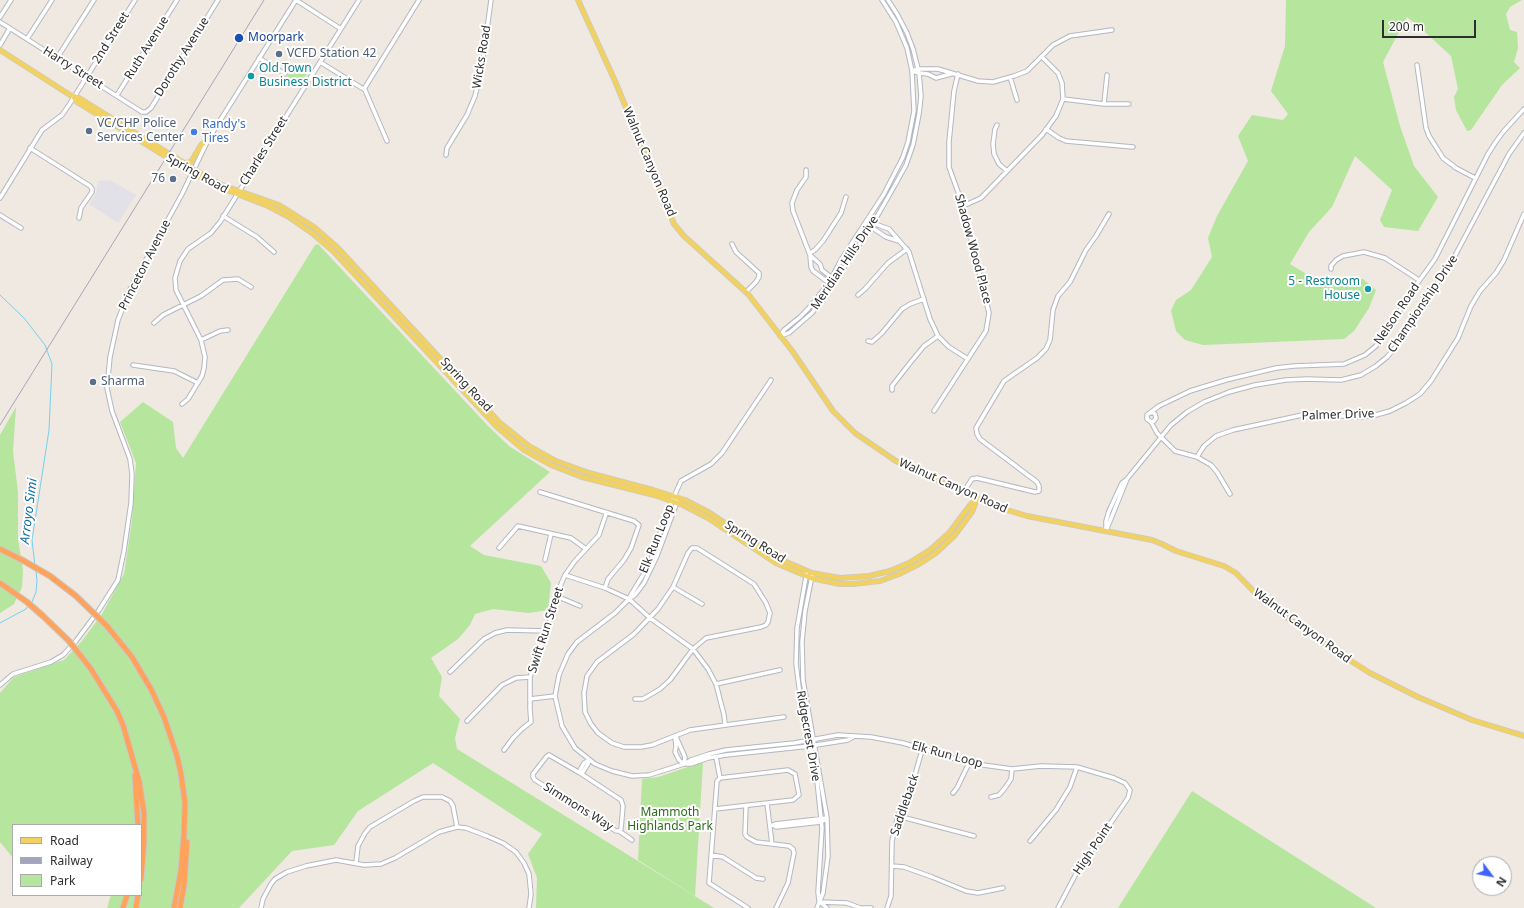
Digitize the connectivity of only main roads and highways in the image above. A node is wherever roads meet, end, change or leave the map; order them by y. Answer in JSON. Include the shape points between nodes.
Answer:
{"nodes":[{"id":1,"x":578,"y":0,"type":"edge"},
{"id":2,"x":0,"y":50,"type":"edge"},
{"id":3,"x":74,"y":97,"type":"junction"},
{"id":4,"x":209,"y":138,"type":"road end"},
{"id":5,"x":182,"y":161,"type":"junction"},
{"id":6,"x":193,"y":171,"type":"junction"},
{"id":7,"x":238,"y":193,"type":"junction"},
{"id":8,"x":978,"y":499,"type":"junction"},
{"id":9,"x":0,"y":549,"type":"edge"},
{"id":10,"x":809,"y":575,"type":"junction"},
{"id":11,"x":0,"y":583,"type":"edge"},
{"id":12,"x":1524,"y":736,"type":"edge"},
{"id":13,"x":135,"y":768,"type":"junction"},
{"id":14,"x":185,"y":803,"type":"junction"},
{"id":15,"x":138,"y":824,"type":"edge"},
{"id":16,"x":142,"y":867,"type":"edge"},
{"id":17,"x":127,"y":896,"type":"edge"},
{"id":18,"x":138,"y":896,"type":"edge"},
{"id":19,"x":123,"y":908,"type":"edge"},
{"id":20,"x":136,"y":908,"type":"edge"},
{"id":21,"x":174,"y":908,"type":"edge"},
{"id":22,"x":180,"y":908,"type":"edge"}],
"edges":[{"from":1,"to":8,"type":"main road","name":"Walnut Canyon Road","via":[[674,224],[746,292],[809,374],[822,397],[848,427],[896,461]]},
{"from":2,"to":3,"type":"main road","name":"Spring Road"},
{"from":3,"to":5,"type":"main road","name":"Spring Road"},
{"from":3,"to":6,"type":"main road","name":"Spring Road","via":[[77,102]]},
{"from":4,"to":5,"type":"main road","via":[[191,162]]},
{"from":5,"to":6,"type":"main road","name":"Spring Road"},
{"from":6,"to":7,"type":"main road","name":"Spring Road","via":[[215,186]]},
{"from":7,"to":10,"type":"main road","name":"Spring Road","via":[[283,213],[323,242],[497,427],[524,450],[575,475],[675,502],[708,518],[776,563]]},
{"from":7,"to":10,"type":"main road","name":"Spring Road","via":[[285,208],[323,234],[499,422],[529,446],[572,468],[676,496],[710,513],[777,558]]},
{"from":8,"to":10,"type":"main road","name":"Spring Road","via":[[970,505],[949,533],[930,550],[909,563],[869,576],[846,578]]},
{"from":8,"to":12,"type":"main road","name":"Walnut Canyon Road","via":[[1013,513],[1152,540],[1176,551],[1224,566],[1236,573],[1262,600],[1370,673],[1466,717]]},
{"from":9,"to":14,"type":"highway","bridge":true,"via":[[50,576],[79,599],[107,626],[132,657],[158,703],[177,756]]},
{"from":11,"to":13,"type":"highway","bridge":true,"via":[[49,621],[91,669],[117,711]]},
{"from":13,"to":15,"type":"highway"},
{"from":13,"to":16,"type":"highway","via":[[144,813]]},
{"from":14,"to":21,"type":"highway","via":[[183,856]]},
{"from":14,"to":22,"type":"highway","via":[[187,860]]},
{"from":17,"to":19,"type":"highway"},
{"from":18,"to":20,"type":"highway"}]}
